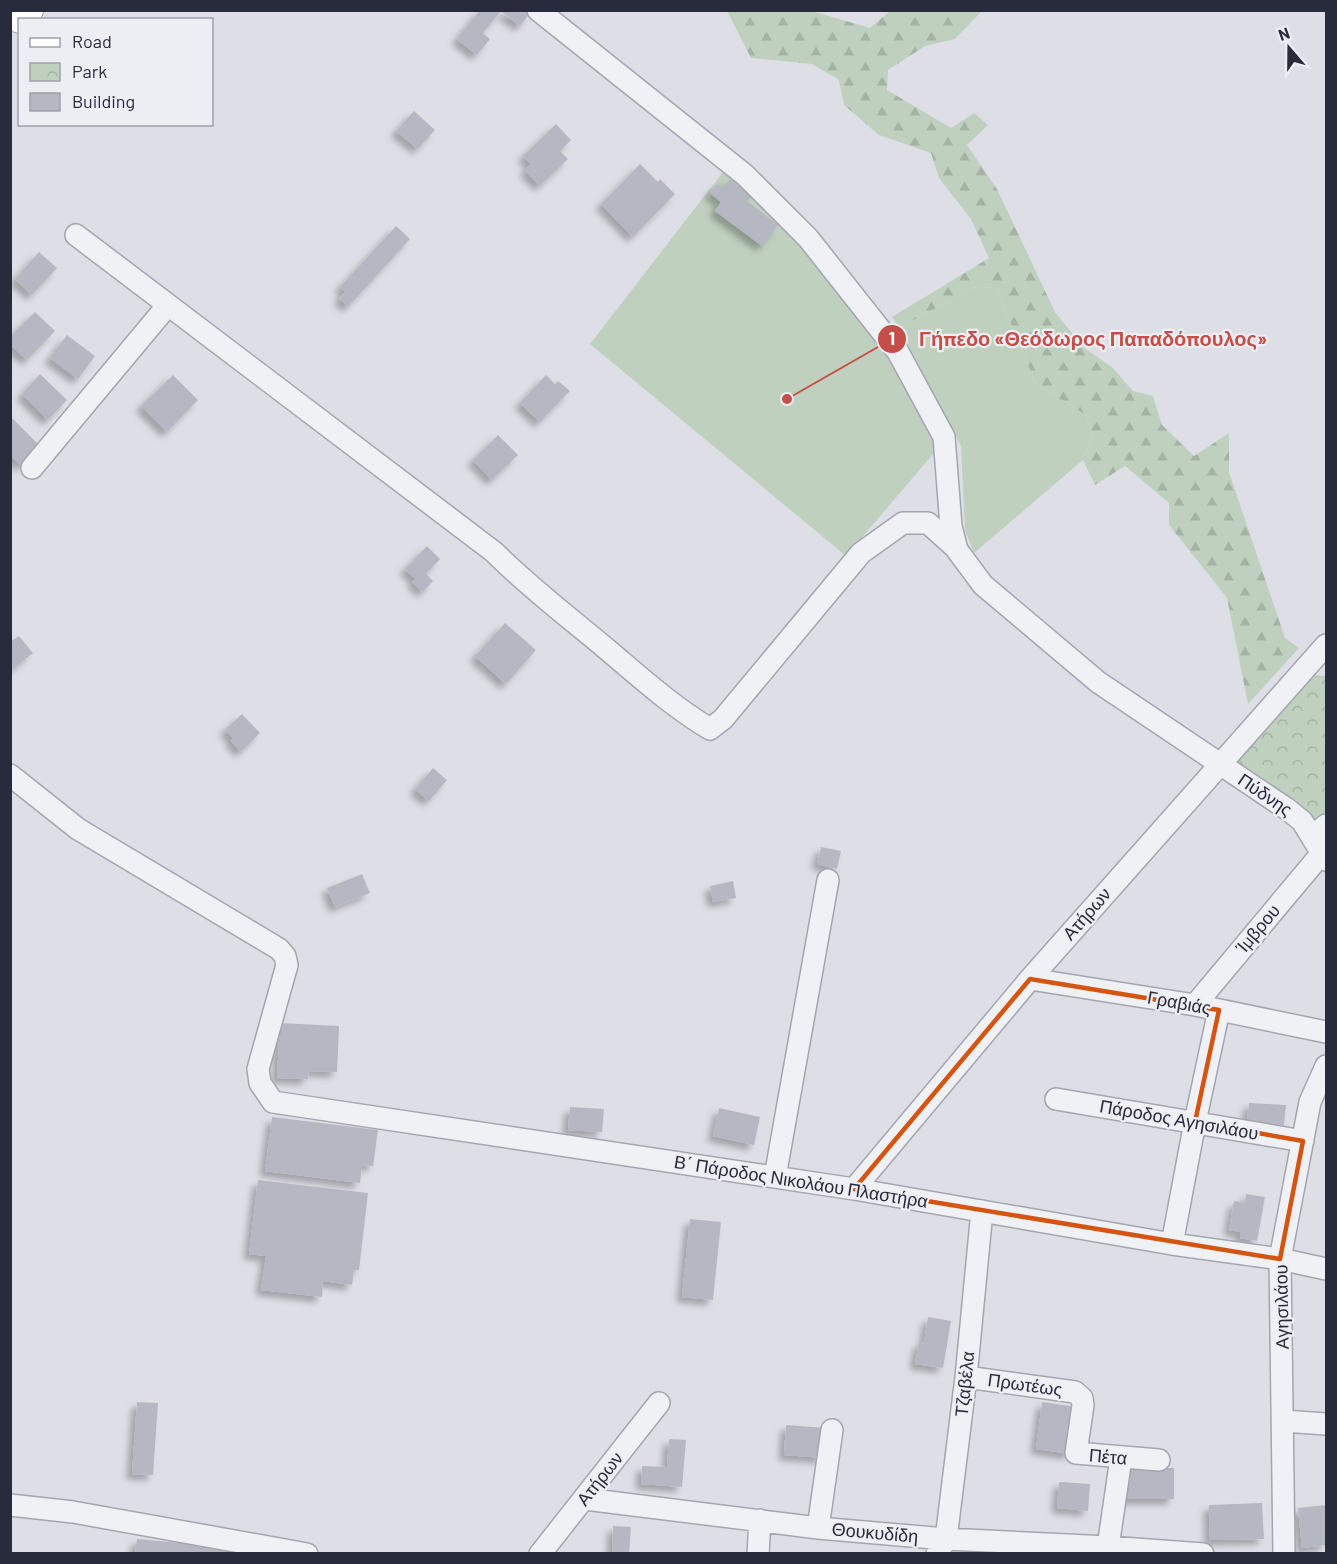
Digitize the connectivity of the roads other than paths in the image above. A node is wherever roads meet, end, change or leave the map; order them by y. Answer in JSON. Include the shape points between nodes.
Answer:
{"nodes":[{"id":1,"x":538,"y":10,"type":"edge"},
{"id":2,"x":76,"y":235,"type":"dead end"},
{"id":3,"x":168,"y":305,"type":"junction"},
{"id":4,"x":32,"y":468,"type":"dead end"},
{"id":5,"x":957,"y":550,"type":"junction"},
{"id":6,"x":1324,"y":652,"type":"edge"},
{"id":7,"x":1219,"y":764,"type":"junction"},
{"id":8,"x":10,"y":775,"type":"edge"},
{"id":9,"x":1322,"y":844,"type":"edge"},
{"id":10,"x":828,"y":880,"type":"dead end"},
{"id":11,"x":1030,"y":979,"type":"junction"},
{"id":12,"x":1195,"y":1005,"type":"junction"},
{"id":13,"x":1219,"y":1010,"type":"junction"},
{"id":14,"x":1326,"y":1032,"type":"edge"},
{"id":15,"x":1326,"y":1066,"type":"edge"},
{"id":16,"x":1056,"y":1099,"type":"dead end"},
{"id":17,"x":1195,"y":1122,"type":"junction"},
{"id":18,"x":1302,"y":1141,"type":"junction"},
{"id":19,"x":775,"y":1177,"type":"junction"},
{"id":20,"x":854,"y":1189,"type":"junction"},
{"id":21,"x":982,"y":1211,"type":"junction"},
{"id":22,"x":1172,"y":1244,"type":"junction"},
{"id":23,"x":1280,"y":1259,"type":"junction"},
{"id":24,"x":1326,"y":1269,"type":"edge"},
{"id":25,"x":966,"y":1377,"type":"junction"},
{"id":26,"x":1082,"y":1398,"type":"joint"},
{"id":27,"x":659,"y":1403,"type":"dead end"},
{"id":28,"x":1283,"y":1421,"type":"junction"},
{"id":29,"x":1326,"y":1424,"type":"edge"},
{"id":30,"x":832,"y":1430,"type":"dead end"},
{"id":31,"x":1121,"y":1458,"type":"junction"},
{"id":32,"x":1160,"y":1460,"type":"dead end"},
{"id":33,"x":585,"y":1499,"type":"junction"},
{"id":34,"x":10,"y":1505,"type":"edge"},
{"id":35,"x":760,"y":1520,"type":"junction"},
{"id":36,"x":818,"y":1528,"type":"junction"},
{"id":37,"x":942,"y":1546,"type":"edge"},
{"id":38,"x":1108,"y":1547,"type":"junction"},
{"id":39,"x":1171,"y":1552,"type":"edge"},
{"id":40,"x":307,"y":1554,"type":"edge"},
{"id":41,"x":540,"y":1554,"type":"edge"},
{"id":42,"x":758,"y":1554,"type":"edge"},
{"id":43,"x":1203,"y":1554,"type":"edge"},
{"id":44,"x":1284,"y":1554,"type":"edge"}],
"edges":[{"from":1,"to":5,"type":"street","via":[[745,175],[808,238],[898,352],[944,437],[951,526]]},
{"from":2,"to":3,"type":"street"},
{"from":3,"to":4,"type":"street"},
{"from":3,"to":5,"type":"street","via":[[494,552],[673,704],[710,729],[723,719],[861,553],[903,523],[928,523]]},
{"from":5,"to":7,"type":"street","name":"Πύδνης","via":[[983,585],[1098,682]]},
{"from":6,"to":7,"type":"street","name":"Ατήρων"},
{"from":7,"to":9,"type":"street","name":"Πύδνης","via":[[1287,808]]},
{"from":7,"to":11,"type":"street","name":"Ατήρων"},
{"from":8,"to":19,"type":"street","name":"Β΄ Πάροδος Νικολάου Πλαστήρα","via":[[78,829],[285,956],[287,966],[258,1069],[260,1083],[273,1102]]},
{"from":9,"to":12,"type":"street","name":"Ίμβρου"},
{"from":10,"to":19,"type":"street"},
{"from":11,"to":12,"type":"street","name":"Γραβιάς"},
{"from":11,"to":20,"type":"street","name":"Ατήρων"},
{"from":12,"to":13,"type":"street","name":"Γραβιάς"},
{"from":13,"to":14,"type":"street","name":"Γραβιάς"},
{"from":13,"to":17,"type":"street"},
{"from":15,"to":18,"type":"street","name":"Αγησιλάου","via":[[1310,1102]]},
{"from":16,"to":17,"type":"street","name":"Πάροδος Αγησιλάου"},
{"from":17,"to":18,"type":"street","name":"Πάροδος Αγησιλάου"},
{"from":17,"to":22,"type":"street"},
{"from":18,"to":23,"type":"street","name":"Αγησιλάου"},
{"from":19,"to":20,"type":"street","name":"Β΄ Πάροδος Νικολάου Πλαστήρα"},
{"from":20,"to":21,"type":"street","name":"Β΄ Πάροδος Νικολάου Πλαστήρα"},
{"from":21,"to":22,"type":"street","name":"Β΄ Πάροδος Νικολάου Πλαστήρα"},
{"from":21,"to":25,"type":"street","name":"Τζαβέλα"},
{"from":22,"to":23,"type":"street","name":"Β΄ Πάροδος Νικολάου Πλαστήρα"},
{"from":23,"to":24,"type":"street","name":"Β΄ Πάροδος Νικολάου Πλαστήρα"},
{"from":23,"to":28,"type":"street","name":"Αγησιλάου"},
{"from":25,"to":26,"type":"street","name":"Πρωτέως","via":[[1075,1392]]},
{"from":25,"to":37,"type":"street","name":"Τζαβέλα"},
{"from":26,"to":31,"type":"street","name":"Πέτα","via":[[1076,1453]]},
{"from":27,"to":33,"type":"street","name":"Ατήρων"},
{"from":28,"to":29,"type":"street"},
{"from":28,"to":44,"type":"street","name":"Αγησιλάου"},
{"from":30,"to":36,"type":"street"},
{"from":31,"to":32,"type":"street","name":"Πέτα"},
{"from":31,"to":38,"type":"street"},
{"from":33,"to":35,"type":"street","name":"Θουκυδίδη"},
{"from":33,"to":41,"type":"street","name":"Ατήρων"},
{"from":34,"to":40,"type":"street","via":[[73,1512]]},
{"from":35,"to":36,"type":"street","name":"Θουκυδίδη"},
{"from":35,"to":42,"type":"street"},
{"from":36,"to":37,"type":"street","name":"Θουκυδίδη"},
{"from":37,"to":38,"type":"street","name":"Θουκυδίδη"},
{"from":38,"to":39,"type":"street","name":"Θουκυδίδη"},
{"from":39,"to":43,"type":"street","name":"Θουκυδίδη"}]}
